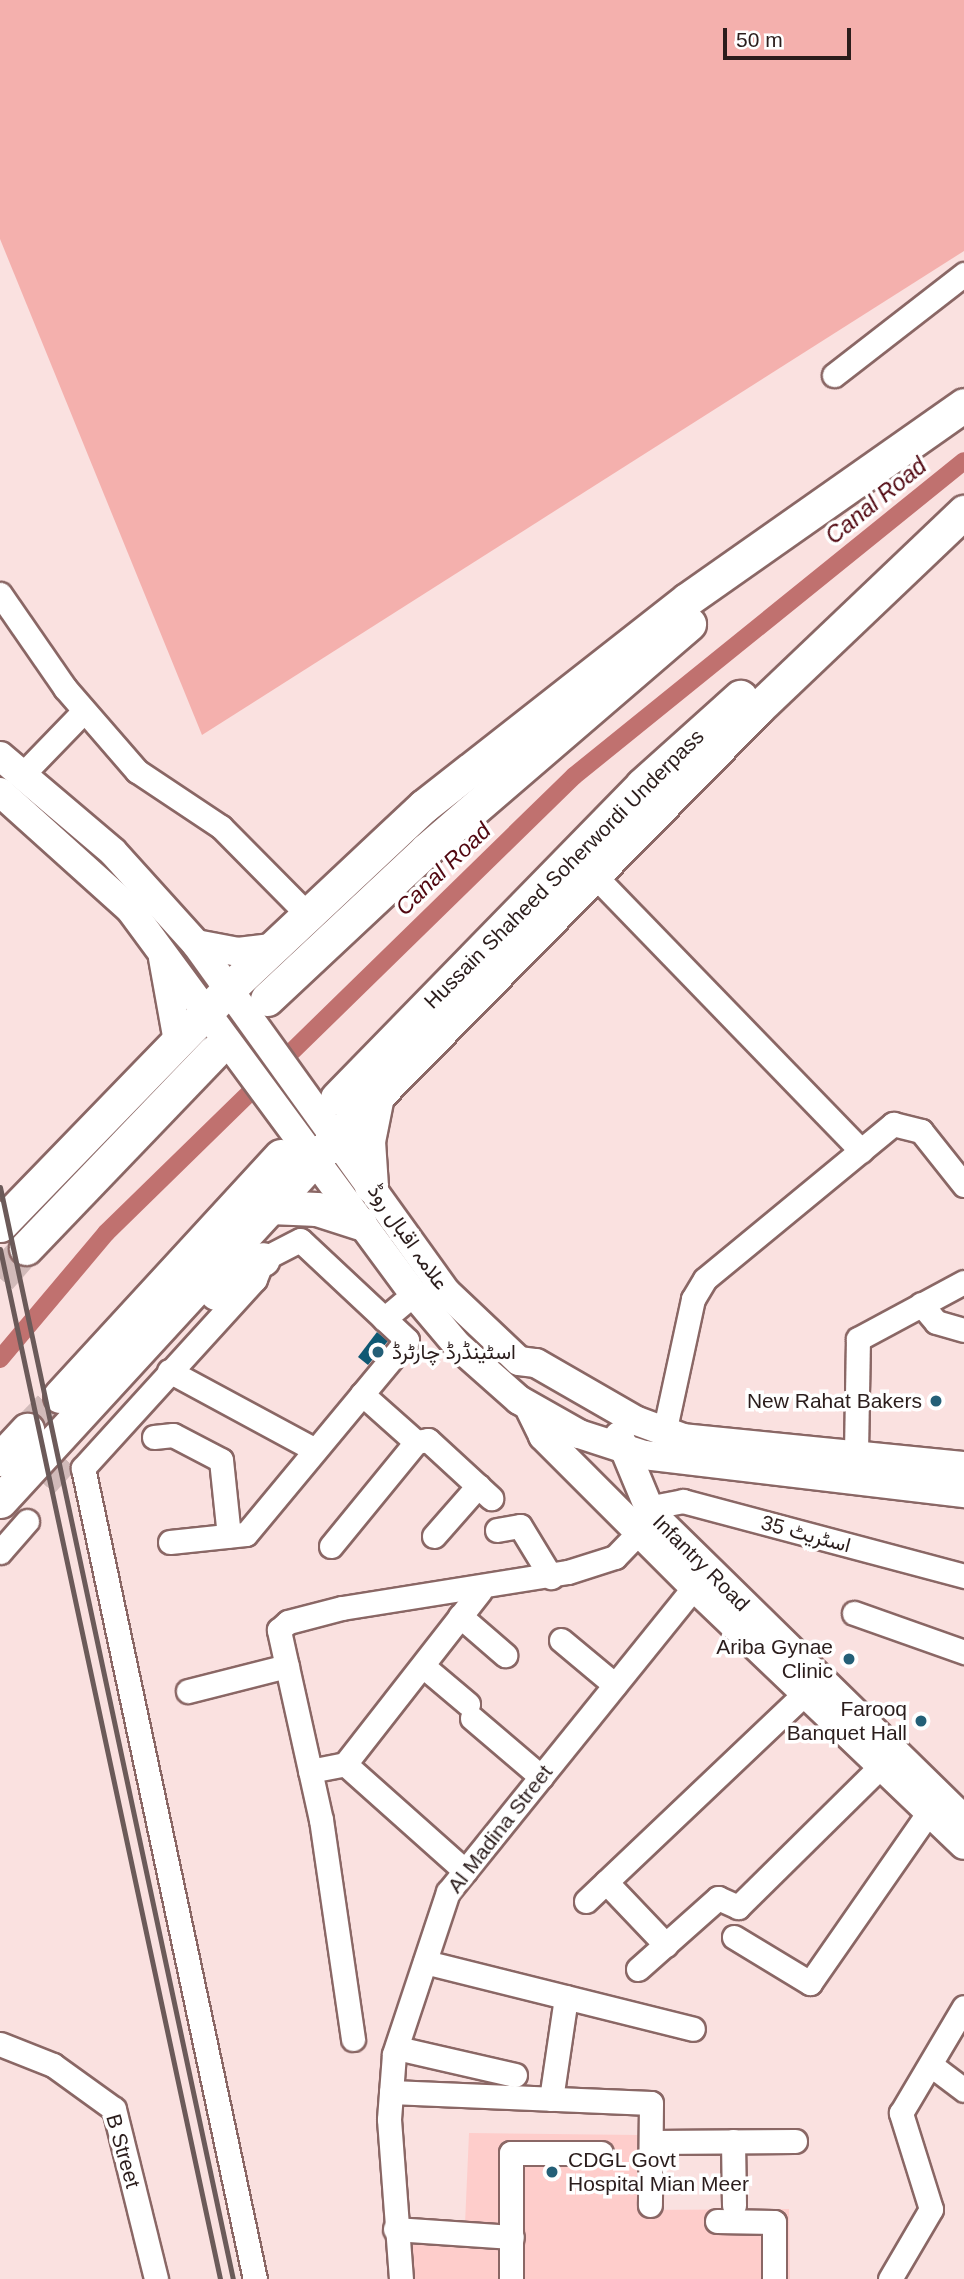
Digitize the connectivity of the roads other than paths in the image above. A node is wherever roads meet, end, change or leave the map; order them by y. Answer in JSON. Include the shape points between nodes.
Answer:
{"nodes":[{"id":1,"x":964,"y":274,"type":"edge"},
{"id":2,"x":834,"y":375,"type":"dead end"},
{"id":3,"x":964,"y":405,"type":"edge"},
{"id":4,"x":837,"y":500,"type":"junction"},
{"id":5,"x":964,"y":512,"type":"edge"},
{"id":6,"x":927,"y":542,"type":"junction"},
{"id":7,"x":0,"y":594,"type":"edge"},
{"id":8,"x":84,"y":711,"type":"junction"},
{"id":9,"x":0,"y":756,"type":"edge"},
{"id":10,"x":22,"y":775,"type":"junction"},
{"id":11,"x":0,"y":792,"type":"edge"},
{"id":12,"x":594,"y":875,"type":"junction"},
{"id":13,"x":308,"y":915,"type":"junction"},
{"id":14,"x":197,"y":944,"type":"junction"},
{"id":15,"x":160,"y":945,"type":"junction"},
{"id":16,"x":272,"y":948,"type":"junction"},
{"id":17,"x":220,"y":999,"type":"junction"},
{"id":18,"x":263,"y":1014,"type":"junction"},
{"id":19,"x":178,"y":1041,"type":"junction"},
{"id":20,"x":227,"y":1053,"type":"junction"},
{"id":21,"x":377,"y":1096,"type":"junction"},
{"id":22,"x":337,"y":1098,"type":"dead end"},
{"id":23,"x":325,"y":1149,"type":"junction"},
{"id":24,"x":861,"y":1151,"type":"junction"},
{"id":25,"x":281,"y":1156,"type":"dead end"},
{"id":26,"x":964,"y":1185,"type":"edge"},
{"id":27,"x":371,"y":1186,"type":"junction"},
{"id":28,"x":270,"y":1207,"type":"junction"},
{"id":29,"x":360,"y":1223,"type":"junction"},
{"id":30,"x":0,"y":1226,"type":"tunnel mouth"},
{"id":31,"x":26,"y":1248,"type":"tunnel mouth"},
{"id":32,"x":264,"y":1259,"type":"junction"},
{"id":33,"x":964,"y":1282,"type":"edge"},
{"id":34,"x":414,"y":1294,"type":"junction"},
{"id":35,"x":921,"y":1304,"type":"junction"},
{"id":36,"x":384,"y":1319,"type":"junction"},
{"id":37,"x":964,"y":1330,"type":"edge"},
{"id":38,"x":519,"y":1361,"type":"junction"},
{"id":39,"x":169,"y":1371,"type":"junction"},
{"id":40,"x":362,"y":1394,"type":"junction"},
{"id":41,"x":60,"y":1396,"type":"tunnel mouth"},
{"id":42,"x":530,"y":1408,"type":"junction"},
{"id":43,"x":27,"y":1430,"type":"tunnel mouth"},
{"id":44,"x":659,"y":1431,"type":"junction"},
{"id":45,"x":154,"y":1437,"type":"dead end"},
{"id":46,"x":416,"y":1442,"type":"junction"},
{"id":47,"x":315,"y":1450,"type":"junction"},
{"id":48,"x":623,"y":1450,"type":"junction"},
{"id":49,"x":856,"y":1452,"type":"junction"},
{"id":50,"x":68,"y":1453,"type":"tunnel mouth"},
{"id":51,"x":0,"y":1460,"type":"edge"},
{"id":52,"x":964,"y":1466,"type":"edge"},
{"id":53,"x":909,"y":1472,"type":"junction"},
{"id":54,"x":42,"y":1482,"type":"tunnel mouth"},
{"id":55,"x":964,"y":1493,"type":"edge"},
{"id":56,"x":0,"y":1501,"type":"edge"},
{"id":57,"x":615,"y":1507,"type":"junction"},
{"id":58,"x":643,"y":1520,"type":"junction"},
{"id":59,"x":14,"y":1525,"type":"edge"},
{"id":60,"x":497,"y":1530,"type":"dead end"},
{"id":61,"x":229,"y":1536,"type":"junction"},
{"id":62,"x":433,"y":1536,"type":"dead end"},
{"id":63,"x":170,"y":1542,"type":"dead end"},
{"id":64,"x":331,"y":1546,"type":"dead end"},
{"id":65,"x":0,"y":1552,"type":"edge"},
{"id":66,"x":964,"y":1576,"type":"edge"},
{"id":67,"x":551,"y":1577,"type":"junction"},
{"id":68,"x":694,"y":1587,"type":"junction"},
{"id":69,"x":480,"y":1591,"type":"junction"},
{"id":70,"x":854,"y":1613,"type":"dead end"},
{"id":71,"x":460,"y":1616,"type":"junction"},
{"id":72,"x":561,"y":1640,"type":"dead end"},
{"id":73,"x":964,"y":1652,"type":"edge"},
{"id":74,"x":505,"y":1655,"type":"dead end"},
{"id":75,"x":423,"y":1666,"type":"junction"},
{"id":76,"x":287,"y":1667,"type":"junction"},
{"id":77,"x":615,"y":1685,"type":"junction"},
{"id":78,"x":188,"y":1690,"type":"dead end"},
{"id":79,"x":805,"y":1693,"type":"junction"},
{"id":80,"x":841,"y":1712,"type":"junction"},
{"id":81,"x":345,"y":1764,"type":"junction"},
{"id":82,"x":881,"y":1766,"type":"junction"},
{"id":83,"x":310,"y":1771,"type":"junction"},
{"id":84,"x":541,"y":1777,"type":"junction"},
{"id":85,"x":929,"y":1812,"type":"junction"},
{"id":86,"x":964,"y":1819,"type":"edge"},
{"id":87,"x":964,"y":1846,"type":"edge"},
{"id":88,"x":465,"y":1871,"type":"junction"},
{"id":89,"x":606,"y":1882,"type":"junction"},
{"id":90,"x":586,"y":1900,"type":"dead end"},
{"id":91,"x":734,"y":1937,"type":"dead end"},
{"id":92,"x":666,"y":1945,"type":"junction"},
{"id":93,"x":425,"y":1962,"type":"junction"},
{"id":94,"x":638,"y":1969,"type":"dead end"},
{"id":95,"x":566,"y":1997,"type":"junction"},
{"id":96,"x":964,"y":2007,"type":"edge"},
{"id":97,"x":693,"y":2029,"type":"dead end"},
{"id":98,"x":353,"y":2039,"type":"dead end"},
{"id":99,"x":0,"y":2045,"type":"edge"},
{"id":100,"x":397,"y":2048,"type":"junction"},
{"id":101,"x":932,"y":2065,"type":"junction"},
{"id":102,"x":515,"y":2075,"type":"dead end"},
{"id":103,"x":964,"y":2090,"type":"edge"},
{"id":104,"x":391,"y":2092,"type":"junction"},
{"id":105,"x":551,"y":2099,"type":"junction"},
{"id":106,"x":733,"y":2141,"type":"junction"},
{"id":107,"x":795,"y":2141,"type":"dead end"},
{"id":108,"x":651,"y":2142,"type":"junction"},
{"id":109,"x":600,"y":2153,"type":"dead end"},
{"id":110,"x":650,"y":2205,"type":"dead end"},
{"id":111,"x":395,"y":2229,"type":"junction"},
{"id":112,"x":512,"y":2237,"type":"junction"},
{"id":113,"x":156,"y":2279,"type":"edge"},
{"id":114,"x":256,"y":2279,"type":"edge"},
{"id":115,"x":401,"y":2279,"type":"edge"},
{"id":116,"x":511,"y":2279,"type":"edge"},
{"id":117,"x":774,"y":2279,"type":"edge"},
{"id":118,"x":890,"y":2279,"type":"edge"}],
"edges":[{"from":1,"to":2,"type":"street"},
{"from":3,"to":4,"type":"highway"},
{"from":4,"to":13,"type":"highway","via":[[556,698],[424,806]]},
{"from":4,"to":18,"type":"highway","via":[[426,850]]},
{"from":5,"to":6,"type":"highway"},
{"from":6,"to":12,"type":"highway"},
{"from":6,"to":22,"type":"highway","name":"Hussain Shaheed Soherwordi Underpass","via":[[642,785]]},
{"from":7,"to":8,"type":"street"},
{"from":8,"to":10,"type":"street"},
{"from":8,"to":13,"type":"street","via":[[137,771],[221,827]]},
{"from":9,"to":10,"type":"main road","name":"علامہ اقبال روڈ"},
{"from":10,"to":14,"type":"main road","name":"علامہ اقبال روڈ","via":[[113,852]]},
{"from":11,"to":15,"type":"main road","name":"علامہ اقبال روڈ","via":[[97,877]]},
{"from":12,"to":21,"type":"highway"},
{"from":12,"to":24,"type":"street"},
{"from":13,"to":16,"type":"highway"},
{"from":14,"to":16,"type":"main road","via":[[238,952]]},
{"from":14,"to":17,"type":"main road","name":"علامہ اقبال روڈ"},
{"from":15,"to":17,"type":"main road","name":"علامہ اقبال روڈ"},
{"from":15,"to":19,"type":"main road"},
{"from":16,"to":17,"type":"highway"},
{"from":17,"to":18,"type":"main road","name":"علامہ اقبال روڈ"},
{"from":17,"to":19,"type":"highway"},
{"from":17,"to":20,"type":"main road","name":"علامہ اقبال روڈ"},
{"from":18,"to":23,"type":"main road","name":"علامہ اقبال روڈ","via":[[302,1090]]},
{"from":19,"to":30,"type":"highway"},
{"from":20,"to":23,"type":"main road","name":"علامہ اقبال روڈ","via":[[282,1115]]},
{"from":20,"to":31,"type":"highway"},
{"from":21,"to":23,"type":"highway"},
{"from":21,"to":27,"type":"highway","via":[[368,1141]]},
{"from":23,"to":27,"type":"main road","name":"علامہ اقبال روڈ"},
{"from":23,"to":28,"type":"highway"},
{"from":23,"to":29,"type":"main road","name":"علامہ اقبال روڈ"},
{"from":24,"to":26,"type":"street","via":[[893,1124],[903,1124],[921,1132]]},
{"from":24,"to":44,"type":"street","via":[[705,1279],[693,1299]]},
{"from":25,"to":41,"type":"highway"},
{"from":27,"to":38,"type":"main road","name":"علامہ اقبال روڈ","via":[[447,1293]]},
{"from":28,"to":29,"type":"highway","via":[[317,1209]]},
{"from":28,"to":56,"type":"highway"},
{"from":29,"to":34,"type":"main road","name":"علامہ اقبال روڈ"},
{"from":32,"to":36,"type":"street","via":[[300,1240]]},
{"from":32,"to":39,"type":"street","via":[[255,1279]]},
{"from":32,"to":50,"type":"highway","via":[[240,1267]]},
{"from":33,"to":35,"type":"street"},
{"from":34,"to":36,"type":"street"},
{"from":34,"to":42,"type":"main road","name":"علامہ اقبال روڈ","via":[[458,1346]]},
{"from":35,"to":37,"type":"street","via":[[936,1322]]},
{"from":35,"to":49,"type":"street","via":[[858,1339]]},
{"from":36,"to":40,"type":"street","via":[[407,1340]]},
{"from":38,"to":44,"type":"main road","name":"علامہ اقبال روڈ","via":[[536,1363]]},
{"from":38,"to":48,"type":"main road","name":"Infantry Road","via":[[527,1377],[614,1428]]},
{"from":39,"to":47,"type":"street"},
{"from":39,"to":114,"type":"street","via":[[95,1452],[83,1480]]},
{"from":40,"to":46,"type":"street"},
{"from":40,"to":47,"type":"street"},
{"from":42,"to":48,"type":"main road","name":"علامہ اقبال روڈ"},
{"from":42,"to":57,"type":"main road","name":"Infantry Road","via":[[543,1436]]},
{"from":43,"to":51,"type":"highway"},
{"from":44,"to":48,"type":"main road"},
{"from":44,"to":49,"type":"main road","name":"علامہ اقبال روڈ","via":[[699,1441]]},
{"from":45,"to":61,"type":"street","via":[[173,1435],[220,1460]]},
{"from":46,"to":62,"type":"street","via":[[428,1440],[485,1492]]},
{"from":46,"to":64,"type":"street"},
{"from":47,"to":61,"type":"street","via":[[246,1534]]},
{"from":48,"to":53,"type":"main road","name":"علامہ اقبال روڈ"},
{"from":48,"to":57,"type":"main road","via":[[609,1469]]},
{"from":48,"to":58,"type":"main road","name":"Infantry Road"},
{"from":49,"to":53,"type":"main road","name":"علامہ اقبال روڈ"},
{"from":52,"to":53,"type":"main road","name":"علامہ اقبال روڈ"},
{"from":53,"to":55,"type":"main road","name":"علامہ اقبال روڈ"},
{"from":54,"to":59,"type":"highway"},
{"from":57,"to":58,"type":"main road","name":"Infantry Road"},
{"from":58,"to":66,"type":"street","name":"اسٹریٹ 35","via":[[683,1501]]},
{"from":58,"to":67,"type":"street","via":[[615,1557]]},
{"from":58,"to":68,"type":"main road","name":"Infantry Road"},
{"from":58,"to":80,"type":"main road","name":"Infantry Road"},
{"from":59,"to":65,"type":"street"},
{"from":60,"to":67,"type":"street","via":[[520,1526]]},
{"from":61,"to":63,"type":"street"},
{"from":67,"to":69,"type":"street"},
{"from":68,"to":77,"type":"street","name":"Al Madina Street"},
{"from":68,"to":79,"type":"main road","name":"Infantry Road"},
{"from":69,"to":71,"type":"street"},
{"from":69,"to":76,"type":"street","via":[[288,1622],[279,1630]]},
{"from":70,"to":73,"type":"street"},
{"from":71,"to":74,"type":"street"},
{"from":71,"to":75,"type":"street"},
{"from":72,"to":77,"type":"street"},
{"from":75,"to":81,"type":"street"},
{"from":75,"to":84,"type":"street"},
{"from":76,"to":78,"type":"street"},
{"from":76,"to":83,"type":"street"},
{"from":77,"to":84,"type":"street","name":"Al Madina Street"},
{"from":79,"to":80,"type":"main road","name":"Infantry Road"},
{"from":79,"to":89,"type":"street"},
{"from":80,"to":82,"type":"main road","name":"Infantry Road"},
{"from":80,"to":86,"type":"main road","name":"Infantry Road"},
{"from":81,"to":83,"type":"street"},
{"from":81,"to":88,"type":"street"},
{"from":82,"to":85,"type":"main road","name":"Infantry Road"},
{"from":82,"to":92,"type":"street","via":[[738,1907],[718,1898]]},
{"from":83,"to":98,"type":"street"},
{"from":84,"to":88,"type":"street","name":"Al Madina Street"},
{"from":85,"to":87,"type":"main road","name":"Infantry Road"},
{"from":85,"to":91,"type":"street","via":[[810,1983]]},
{"from":88,"to":93,"type":"street","name":"Al Madina Street","via":[[448,1892]]},
{"from":89,"to":90,"type":"street"},
{"from":89,"to":92,"type":"street"},
{"from":92,"to":94,"type":"street"},
{"from":93,"to":95,"type":"street"},
{"from":93,"to":100,"type":"street","name":"Al Madina Street"},
{"from":95,"to":97,"type":"street"},
{"from":95,"to":105,"type":"street"},
{"from":96,"to":101,"type":"street"},
{"from":99,"to":113,"type":"street","name":"B Street","via":[[53,2065],[114,2109]]},
{"from":100,"to":102,"type":"street"},
{"from":100,"to":104,"type":"street","name":"Al Madina Street"},
{"from":101,"to":103,"type":"street"},
{"from":101,"to":118,"type":"street","via":[[901,2113],[930,2208]]},
{"from":104,"to":105,"type":"street"},
{"from":104,"to":111,"type":"street","name":"Al Madina Street"},
{"from":105,"to":108,"type":"street","via":[[651,2103]]},
{"from":106,"to":107,"type":"street"},
{"from":106,"to":108,"type":"street"},
{"from":106,"to":117,"type":"street","via":[[725,2213],[774,2222]]},
{"from":108,"to":110,"type":"street"},
{"from":109,"to":112,"type":"street","via":[[512,2153]]},
{"from":111,"to":112,"type":"street"},
{"from":111,"to":115,"type":"street","name":"Al Madina Street"},
{"from":112,"to":116,"type":"street"}]}
